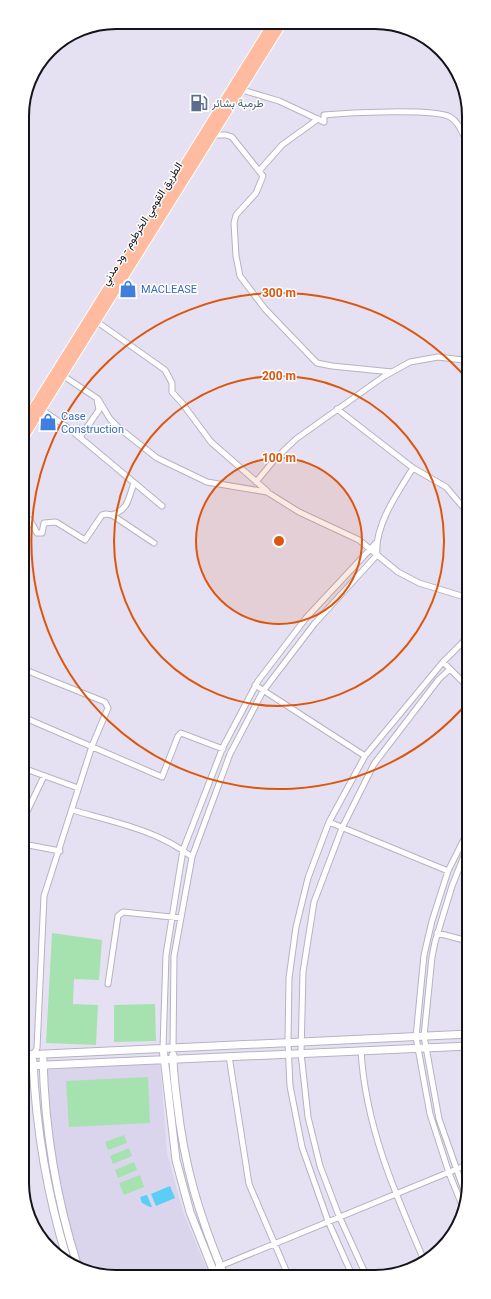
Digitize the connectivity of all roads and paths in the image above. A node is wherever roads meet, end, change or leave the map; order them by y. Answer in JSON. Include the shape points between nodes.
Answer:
{"nodes":[{"id":1,"x":271,"y":29,"type":"edge"},
{"id":2,"x":278,"y":29,"type":"edge"},
{"id":3,"x":238,"y":88,"type":"junction"},
{"id":4,"x":318,"y":119,"type":"junction"},
{"id":5,"x":462,"y":133,"type":"edge"},
{"id":6,"x":213,"y":135,"type":"junction"},
{"id":7,"x":259,"y":171,"type":"junction"},
{"id":8,"x":96,"y":321,"type":"junction"},
{"id":9,"x":462,"y":359,"type":"edge"},
{"id":10,"x":392,"y":372,"type":"junction"},
{"id":11,"x":62,"y":375,"type":"junction"},
{"id":12,"x":96,"y":398,"type":"junction"},
{"id":13,"x":29,"y":403,"type":"edge"},
{"id":14,"x":37,"y":409,"type":"junction"},
{"id":15,"x":337,"y":409,"type":"junction"},
{"id":16,"x":29,"y":418,"type":"edge"},
{"id":17,"x":29,"y":426,"type":"edge"},
{"id":18,"x":80,"y":437,"type":"junction"},
{"id":19,"x":413,"y":468,"type":"junction"},
{"id":20,"x":256,"y":482,"type":"junction"},
{"id":21,"x":134,"y":483,"type":"junction"},
{"id":22,"x":267,"y":492,"type":"junction"},
{"id":23,"x":162,"y":506,"type":"dead end"},
{"id":24,"x":462,"y":506,"type":"edge"},
{"id":25,"x":112,"y":515,"type":"junction"},
{"id":26,"x":29,"y":520,"type":"edge"},
{"id":27,"x":154,"y":543,"type":"dead end"},
{"id":28,"x":376,"y":543,"type":"junction"},
{"id":29,"x":369,"y":549,"type":"junction"},
{"id":30,"x":377,"y":554,"type":"junction"},
{"id":31,"x":462,"y":596,"type":"edge"},
{"id":32,"x":306,"y":618,"type":"junction"},
{"id":33,"x":313,"y":626,"type":"junction"},
{"id":34,"x":462,"y":643,"type":"edge"},
{"id":35,"x":443,"y":662,"type":"junction"},
{"id":36,"x":450,"y":668,"type":"junction"},
{"id":37,"x":29,"y":671,"type":"edge"},
{"id":38,"x":462,"y":681,"type":"edge"},
{"id":39,"x":255,"y":685,"type":"junction"},
{"id":40,"x":263,"y":691,"type":"junction"},
{"id":41,"x":29,"y":720,"type":"edge"},
{"id":42,"x":92,"y":746,"type":"junction"},
{"id":43,"x":223,"y":749,"type":"junction"},
{"id":44,"x":365,"y":756,"type":"junction"},
{"id":45,"x":29,"y":770,"type":"edge"},
{"id":46,"x":44,"y":776,"type":"junction"},
{"id":47,"x":78,"y":788,"type":"junction"},
{"id":48,"x":29,"y":807,"type":"edge"},
{"id":49,"x":72,"y":810,"type":"junction"},
{"id":50,"x":329,"y":822,"type":"junction"},
{"id":51,"x":342,"y":828,"type":"junction"},
{"id":52,"x":462,"y":843,"type":"edge"},
{"id":53,"x":29,"y":845,"type":"edge"},
{"id":54,"x":183,"y":850,"type":"junction"},
{"id":55,"x":60,"y":851,"type":"junction"},
{"id":56,"x":192,"y":857,"type":"junction"},
{"id":57,"x":462,"y":861,"type":"edge"},
{"id":58,"x":448,"y":871,"type":"junction"},
{"id":59,"x":172,"y":917,"type":"junction"},
{"id":60,"x":181,"y":918,"type":"junction"},
{"id":61,"x":437,"y":933,"type":"junction"},
{"id":62,"x":462,"y":939,"type":"edge"},
{"id":63,"x":108,"y":984,"type":"dead end"},
{"id":64,"x":462,"y":1034,"type":"edge"},
{"id":65,"x":424,"y":1036,"type":"junction"},
{"id":66,"x":416,"y":1037,"type":"junction"},
{"id":67,"x":301,"y":1041,"type":"junction"},
{"id":68,"x":288,"y":1042,"type":"junction"},
{"id":69,"x":462,"y":1046,"type":"edge"},
{"id":70,"x":163,"y":1048,"type":"junction"},
{"id":71,"x":173,"y":1048,"type":"junction"},
{"id":72,"x":417,"y":1048,"type":"junction"},
{"id":73,"x":426,"y":1048,"type":"junction"},
{"id":74,"x":362,"y":1050,"type":"junction"},
{"id":75,"x":38,"y":1052,"type":"junction"},
{"id":76,"x":84,"y":1052,"type":"junction"},
{"id":77,"x":301,"y":1053,"type":"junction"},
{"id":78,"x":29,"y":1054,"type":"edge"},
{"id":79,"x":289,"y":1054,"type":"junction"},
{"id":80,"x":229,"y":1056,"type":"junction"},
{"id":81,"x":163,"y":1059,"type":"junction"},
{"id":82,"x":173,"y":1059,"type":"junction"},
{"id":83,"x":84,"y":1063,"type":"junction"},
{"id":84,"x":34,"y":1065,"type":"junction"},
{"id":85,"x":43,"y":1065,"type":"junction"},
{"id":86,"x":29,"y":1066,"type":"edge"},
{"id":87,"x":36,"y":1093,"type":"junction"},
{"id":88,"x":44,"y":1093,"type":"junction"},
{"id":89,"x":462,"y":1167,"type":"edge"},
{"id":90,"x":456,"y":1169,"type":"junction"},
{"id":91,"x":449,"y":1173,"type":"junction"},
{"id":92,"x":462,"y":1185,"type":"edge"},
{"id":93,"x":397,"y":1194,"type":"junction"},
{"id":94,"x":460,"y":1200,"type":"edge"},
{"id":95,"x":339,"y":1216,"type":"junction"},
{"id":96,"x":328,"y":1221,"type":"junction"},
{"id":97,"x":275,"y":1244,"type":"junction"},
{"id":98,"x":64,"y":1253,"type":"edge"},
{"id":99,"x":422,"y":1256,"type":"edge"},
{"id":100,"x":76,"y":1260,"type":"edge"},
{"id":101,"x":220,"y":1266,"type":"junction"},
{"id":102,"x":212,"y":1270,"type":"edge"},
{"id":103,"x":215,"y":1270,"type":"edge"},
{"id":104,"x":222,"y":1270,"type":"edge"},
{"id":105,"x":286,"y":1270,"type":"edge"},
{"id":106,"x":350,"y":1270,"type":"edge"},
{"id":107,"x":364,"y":1270,"type":"edge"}],
"edges":[{"from":1,"to":3,"type":"highway","name":"الطريق القومي الخرطوم - ود مدني"},
{"from":2,"to":3,"type":"highway","name":"الطريق القومي الخرطوم - ود مدني"},
{"from":3,"to":4,"type":"street","via":[[280,101]]},
{"from":3,"to":6,"type":"highway","name":"الطريق القومي الخرطوم - ود مدني"},
{"from":3,"to":14,"type":"highway","name":"الطريق القومي الخرطوم - ود مدني"},
{"from":4,"to":5,"type":"street","via":[[324,122],[324,115],[369,112],[440,114],[450,117]]},
{"from":4,"to":7,"type":"street","via":[[282,145]]},
{"from":6,"to":7,"type":"street","via":[[226,135],[232,138]]},
{"from":6,"to":8,"type":"highway","name":"الطريق القومي الخرطوم - ود مدني"},
{"from":7,"to":10,"type":"street","via":[[262,176],[261,184],[236,215],[234,223],[240,276],[265,309],[318,363]]},
{"from":8,"to":11,"type":"highway","name":"الطريق القومي الخرطوم - ود مدني"},
{"from":8,"to":20,"type":"street","via":[[165,370],[172,382],[172,392],[211,442]]},
{"from":9,"to":10,"type":"street","via":[[438,357],[410,362]]},
{"from":10,"to":15,"type":"street"},
{"from":11,"to":12,"type":"street"},
{"from":11,"to":14,"type":"highway","name":"الطريق القومي الخرطوم - ود مدني"},
{"from":12,"to":18,"type":"street","via":[[99,410]]},
{"from":12,"to":22,"type":"street","via":[[102,402],[110,419],[119,428],[157,458],[207,482]]},
{"from":13,"to":14,"type":"street"},
{"from":14,"to":16,"type":"highway","name":"الطريق القومي الخرطوم - ود مدني"},
{"from":14,"to":17,"type":"highway","name":"الطريق القومي الخرطوم - ود مدني"},
{"from":14,"to":18,"type":"street"},
{"from":15,"to":19,"type":"street"},
{"from":15,"to":20,"type":"street","via":[[296,439]]},
{"from":18,"to":21,"type":"street"},
{"from":19,"to":24,"type":"street","via":[[446,487]]},
{"from":19,"to":28,"type":"street","via":[[389,509]]},
{"from":20,"to":22,"type":"street"},
{"from":21,"to":23,"type":"street"},
{"from":21,"to":25,"type":"street","via":[[125,508]]},
{"from":22,"to":29,"type":"street","via":[[299,512],[359,540]]},
{"from":25,"to":26,"type":"street","via":[[102,515],[85,540],[56,522],[44,523],[42,533],[37,533]]},
{"from":25,"to":27,"type":"street"},
{"from":28,"to":29,"type":"street"},
{"from":28,"to":30,"type":"street"},
{"from":29,"to":30,"type":"street"},
{"from":29,"to":32,"type":"street"},
{"from":30,"to":31,"type":"street","via":[[398,572],[419,583]]},
{"from":30,"to":33,"type":"street"},
{"from":32,"to":33,"type":"street"},
{"from":32,"to":39,"type":"street"},
{"from":33,"to":40,"type":"street"},
{"from":34,"to":35,"type":"street"},
{"from":35,"to":36,"type":"street"},
{"from":35,"to":44,"type":"street"},
{"from":36,"to":38,"type":"street"},
{"from":36,"to":51,"type":"street","via":[[374,764]]},
{"from":37,"to":42,"type":"street","via":[[106,702],[108,708]]},
{"from":39,"to":40,"type":"street"},
{"from":39,"to":43,"type":"street"},
{"from":40,"to":44,"type":"street"},
{"from":40,"to":56,"type":"street","via":[[230,754]]},
{"from":41,"to":42,"type":"street"},
{"from":42,"to":43,"type":"street","via":[[162,777],[181,733]]},
{"from":42,"to":47,"type":"street"},
{"from":43,"to":54,"type":"street"},
{"from":44,"to":50,"type":"street"},
{"from":45,"to":46,"type":"street"},
{"from":46,"to":47,"type":"street"},
{"from":46,"to":48,"type":"street"},
{"from":47,"to":49,"type":"street"},
{"from":49,"to":54,"type":"street","via":[[138,829]]},
{"from":49,"to":55,"type":"street"},
{"from":50,"to":51,"type":"street"},
{"from":50,"to":68,"type":"street","via":[[308,878],[296,927],[289,978]]},
{"from":51,"to":58,"type":"street"},
{"from":51,"to":67,"type":"street","via":[[314,902],[303,972]]},
{"from":52,"to":58,"type":"street"},
{"from":53,"to":55,"type":"street"},
{"from":54,"to":56,"type":"street"},
{"from":54,"to":59,"type":"street"},
{"from":55,"to":75,"type":"street","via":[[44,896]]},
{"from":56,"to":60,"type":"street"},
{"from":57,"to":61,"type":"street"},
{"from":58,"to":66,"type":"street","via":[[424,955]]},
{"from":59,"to":60,"type":"street"},
{"from":59,"to":63,"type":"street","via":[[123,912],[119,914]]},
{"from":59,"to":70,"type":"street","via":[[166,955]]},
{"from":60,"to":71,"type":"street","via":[[174,956]]},
{"from":61,"to":62,"type":"street"},
{"from":61,"to":65,"type":"street"},
{"from":64,"to":65,"type":"street"},
{"from":65,"to":66,"type":"street"},
{"from":65,"to":73,"type":"street"},
{"from":66,"to":67,"type":"street"},
{"from":66,"to":72,"type":"street"},
{"from":67,"to":68,"type":"street"},
{"from":67,"to":77,"type":"street"},
{"from":68,"to":71,"type":"street"},
{"from":68,"to":79,"type":"street"},
{"from":69,"to":73,"type":"street"},
{"from":70,"to":71,"type":"street"},
{"from":70,"to":76,"type":"street"},
{"from":70,"to":81,"type":"street"},
{"from":71,"to":82,"type":"street"},
{"from":72,"to":73,"type":"street"},
{"from":72,"to":74,"type":"street"},
{"from":72,"to":91,"type":"street","via":[[430,1114]]},
{"from":73,"to":90,"type":"street","via":[[439,1119]]},
{"from":74,"to":77,"type":"street"},
{"from":74,"to":93,"type":"street","via":[[363,1076],[370,1114],[382,1157]]},
{"from":75,"to":76,"type":"street"},
{"from":75,"to":78,"type":"street"},
{"from":75,"to":84,"type":"street"},
{"from":75,"to":85,"type":"street"},
{"from":76,"to":83,"type":"street"},
{"from":77,"to":79,"type":"street"},
{"from":77,"to":95,"type":"street","via":[[308,1117],[320,1166]]},
{"from":79,"to":80,"type":"street"},
{"from":79,"to":96,"type":"street","via":[[290,1086],[302,1147]]},
{"from":80,"to":82,"type":"street"},
{"from":80,"to":97,"type":"street","via":[[249,1184]]},
{"from":81,"to":82,"type":"street"},
{"from":81,"to":83,"type":"street"},
{"from":81,"to":102,"type":"street","via":[[176,1160],[190,1212]]},
{"from":82,"to":101,"type":"street","via":[[178,1117],[186,1166],[200,1214]]},
{"from":83,"to":85,"type":"street"},
{"from":84,"to":85,"type":"street"},
{"from":84,"to":86,"type":"street"},
{"from":84,"to":87,"type":"street"},
{"from":85,"to":88,"type":"street"},
{"from":87,"to":88,"type":"street"},
{"from":87,"to":98,"type":"street","via":[[48,1189]]},
{"from":88,"to":100,"type":"street","via":[[55,1181]]},
{"from":89,"to":90,"type":"street"},
{"from":90,"to":91,"type":"street"},
{"from":90,"to":92,"type":"street"},
{"from":91,"to":93,"type":"street"},
{"from":91,"to":94,"type":"street"},
{"from":93,"to":95,"type":"street"},
{"from":93,"to":99,"type":"street"},
{"from":95,"to":96,"type":"street"},
{"from":95,"to":107,"type":"street"},
{"from":96,"to":97,"type":"street"},
{"from":96,"to":106,"type":"street"},
{"from":97,"to":101,"type":"street"},
{"from":97,"to":105,"type":"street"},
{"from":101,"to":103,"type":"street"},
{"from":101,"to":104,"type":"street"}]}
